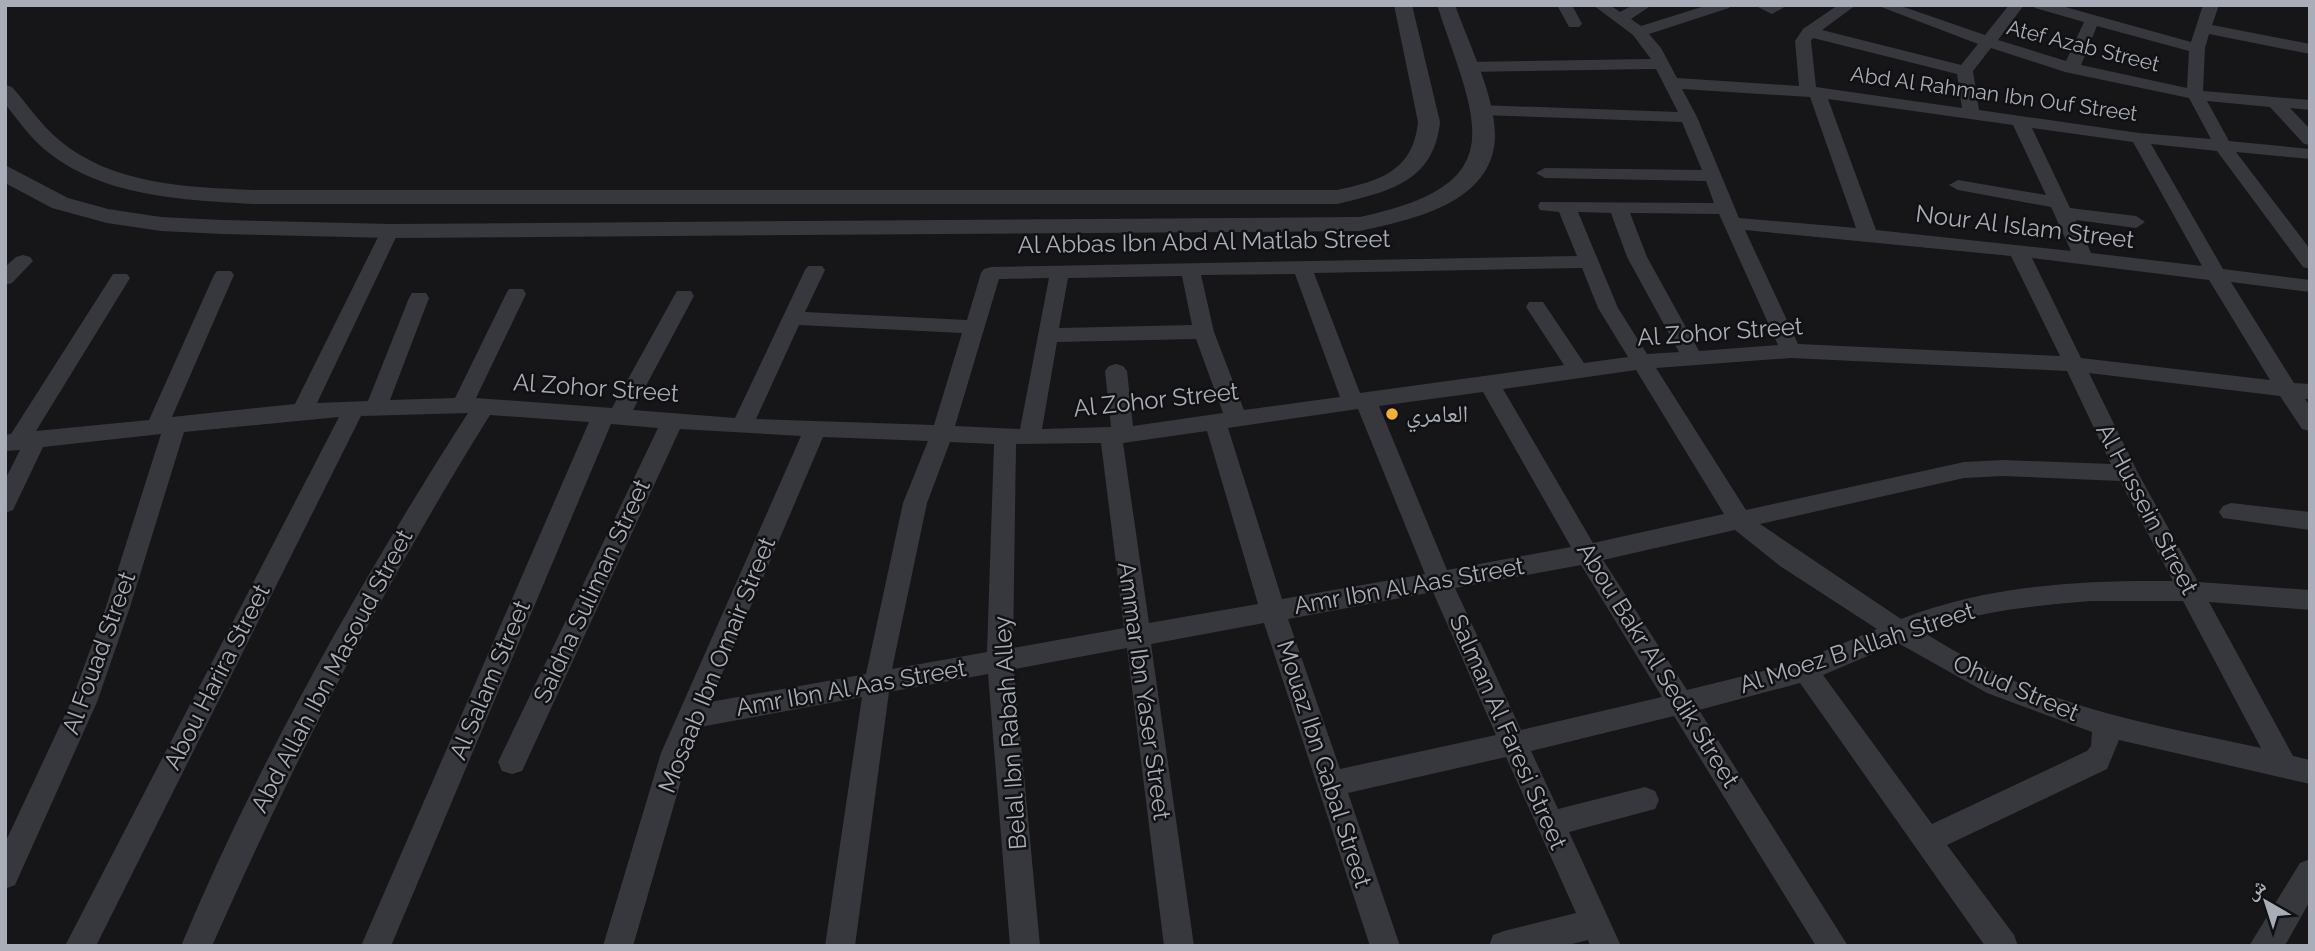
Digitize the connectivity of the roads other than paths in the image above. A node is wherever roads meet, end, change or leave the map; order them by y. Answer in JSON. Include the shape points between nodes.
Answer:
{"nodes":[{"id":1,"x":1403,"y":5,"type":"edge"},
{"id":2,"x":1446,"y":5,"type":"edge"},
{"id":3,"x":1564,"y":5,"type":"edge"},
{"id":4,"x":1600,"y":5,"type":"edge"},
{"id":5,"x":1645,"y":5,"type":"edge"},
{"id":6,"x":1724,"y":5,"type":"edge"},
{"id":7,"x":1761,"y":5,"type":"edge"},
{"id":8,"x":1781,"y":5,"type":"edge"},
{"id":9,"x":1849,"y":5,"type":"edge"},
{"id":10,"x":1883,"y":5,"type":"edge"},
{"id":11,"x":2017,"y":5,"type":"edge"},
{"id":12,"x":2040,"y":5,"type":"edge"},
{"id":13,"x":2211,"y":5,"type":"edge"},
{"id":14,"x":1621,"y":18,"type":"junction"},
{"id":15,"x":2092,"y":20,"type":"junction"},
{"id":16,"x":1574,"y":24,"type":"dead end"},
{"id":17,"x":2203,"y":28,"type":"junction"},
{"id":18,"x":1639,"y":32,"type":"junction"},
{"id":19,"x":1810,"y":32,"type":"junction"},
{"id":20,"x":1987,"y":43,"type":"junction"},
{"id":21,"x":2197,"y":48,"type":"junction"},
{"id":22,"x":2310,"y":49,"type":"edge"},
{"id":23,"x":1662,"y":64,"type":"junction"},
{"id":24,"x":1465,"y":67,"type":"junction"},
{"id":25,"x":2071,"y":69,"type":"junction"},
{"id":26,"x":1965,"y":71,"type":"junction"},
{"id":27,"x":1672,"y":83,"type":"junction"},
{"id":28,"x":5,"y":91,"type":"edge"},
{"id":29,"x":1813,"y":92,"type":"junction"},
{"id":30,"x":2195,"y":94,"type":"junction"},
{"id":31,"x":2275,"y":102,"type":"junction"},
{"id":32,"x":2310,"y":105,"type":"edge"},
{"id":33,"x":1479,"y":110,"type":"junction"},
{"id":34,"x":1971,"y":114,"type":"junction"},
{"id":35,"x":1689,"y":117,"type":"junction"},
{"id":36,"x":2020,"y":121,"type":"junction"},
{"id":37,"x":2139,"y":138,"type":"junction"},
{"id":38,"x":2310,"y":140,"type":"edge"},
{"id":39,"x":2224,"y":148,"type":"junction"},
{"id":40,"x":2310,"y":155,"type":"edge"},
{"id":41,"x":5,"y":172,"type":"edge"},
{"id":42,"x":1545,"y":173,"type":"dead end"},
{"id":43,"x":1713,"y":176,"type":"junction"},
{"id":44,"x":1958,"y":185,"type":"dead end"},
{"id":45,"x":1557,"y":206,"type":"joint"},
{"id":46,"x":1618,"y":207,"type":"junction"},
{"id":47,"x":2061,"y":208,"type":"junction"},
{"id":48,"x":1730,"y":216,"type":"junction"},
{"id":49,"x":2136,"y":222,"type":"dead end"},
{"id":50,"x":390,"y":231,"type":"junction"},
{"id":51,"x":1868,"y":233,"type":"junction"},
{"id":52,"x":2018,"y":250,"type":"junction"},
{"id":53,"x":2084,"y":258,"type":"junction"},
{"id":54,"x":23,"y":261,"type":"dead end"},
{"id":55,"x":1587,"y":262,"type":"junction"},
{"id":56,"x":2310,"y":263,"type":"edge"},
{"id":57,"x":1302,"y":266,"type":"junction"},
{"id":58,"x":1191,"y":268,"type":"junction"},
{"id":59,"x":815,"y":270,"type":"dead end"},
{"id":60,"x":1060,"y":270,"type":"junction"},
{"id":61,"x":2216,"y":274,"type":"junction"},
{"id":62,"x":224,"y":275,"type":"dead end"},
{"id":63,"x":120,"y":278,"type":"dead end"},
{"id":64,"x":5,"y":279,"type":"edge"},
{"id":65,"x":2310,"y":286,"type":"edge"},
{"id":66,"x":516,"y":294,"type":"dead end"},
{"id":67,"x":684,"y":296,"type":"dead end"},
{"id":68,"x":419,"y":298,"type":"dead end"},
{"id":69,"x":1536,"y":307,"type":"dead end"},
{"id":70,"x":793,"y":318,"type":"junction"},
{"id":71,"x":973,"y":327,"type":"junction"},
{"id":72,"x":1204,"y":332,"type":"junction"},
{"id":73,"x":1049,"y":335,"type":"junction"},
{"id":74,"x":1791,"y":351,"type":"junction"},
{"id":75,"x":1692,"y":356,"type":"junction"},
{"id":76,"x":1640,"y":362,"type":"junction"},
{"id":77,"x":2071,"y":363,"type":"junction"},
{"id":78,"x":1116,"y":371,"type":"dead end"},
{"id":79,"x":1579,"y":372,"type":"junction"},
{"id":80,"x":1488,"y":382,"type":"junction"},
{"id":81,"x":2287,"y":390,"type":"junction"},
{"id":82,"x":2310,"y":392,"type":"edge"},
{"id":83,"x":1359,"y":400,"type":"junction"},
{"id":84,"x":473,"y":405,"type":"junction"},
{"id":85,"x":365,"y":408,"type":"junction"},
{"id":86,"x":302,"y":411,"type":"junction"},
{"id":87,"x":612,"y":414,"type":"junction"},
{"id":88,"x":673,"y":420,"type":"junction"},
{"id":89,"x":1226,"y":420,"type":"junction"},
{"id":90,"x":2310,"y":423,"type":"edge"},
{"id":91,"x":166,"y":426,"type":"junction"},
{"id":92,"x":743,"y":426,"type":"junction"},
{"id":93,"x":816,"y":428,"type":"junction"},
{"id":94,"x":942,"y":434,"type":"junction"},
{"id":95,"x":1117,"y":435,"type":"junction"},
{"id":96,"x":1017,"y":437,"type":"junction"},
{"id":97,"x":20,"y":441,"type":"edge"},
{"id":98,"x":2127,"y":473,"type":"junction"},
{"id":99,"x":5,"y":504,"type":"edge"},
{"id":100,"x":2231,"y":512,"type":"dead end"},
{"id":101,"x":2310,"y":521,"type":"edge"},
{"id":102,"x":1741,"y":522,"type":"junction"},
{"id":103,"x":1587,"y":554,"type":"junction"},
{"id":104,"x":1440,"y":581,"type":"junction"},
{"id":105,"x":2191,"y":592,"type":"junction"},
{"id":106,"x":2310,"y":600,"type":"edge"},
{"id":107,"x":1273,"y":611,"type":"junction"},
{"id":108,"x":1899,"y":631,"type":"junction"},
{"id":109,"x":1136,"y":637,"type":"junction"},
{"id":110,"x":1000,"y":660,"type":"junction"},
{"id":111,"x":1805,"y":670,"type":"junction"},
{"id":112,"x":877,"y":682,"type":"junction"},
{"id":113,"x":1679,"y":703,"type":"junction"},
{"id":114,"x":691,"y":717,"type":"junction"},
{"id":115,"x":2105,"y":724,"type":"junction"},
{"id":116,"x":1513,"y":743,"type":"junction"},
{"id":117,"x":512,"y":762,"type":"dead end"},
{"id":118,"x":2284,"y":765,"type":"junction"},
{"id":119,"x":2310,"y":772,"type":"edge"},
{"id":120,"x":1330,"y":784,"type":"junction"},
{"id":121,"x":1645,"y":800,"type":"dead end"},
{"id":122,"x":1549,"y":824,"type":"junction"},
{"id":123,"x":1927,"y":840,"type":"junction"},
{"id":124,"x":2310,"y":873,"type":"edge"},
{"id":125,"x":5,"y":875,"type":"edge"},
{"id":126,"x":1601,"y":934,"type":"edge"},
{"id":127,"x":80,"y":946,"type":"edge"},
{"id":128,"x":196,"y":946,"type":"edge"},
{"id":129,"x":376,"y":946,"type":"edge"},
{"id":130,"x":618,"y":946,"type":"edge"},
{"id":131,"x":840,"y":946,"type":"edge"},
{"id":132,"x":1025,"y":946,"type":"edge"},
{"id":133,"x":1179,"y":946,"type":"edge"},
{"id":134,"x":1385,"y":946,"type":"edge"},
{"id":135,"x":1504,"y":946,"type":"edge"},
{"id":136,"x":1833,"y":946,"type":"edge"},
{"id":137,"x":2003,"y":946,"type":"edge"},
{"id":138,"x":2264,"y":946,"type":"edge"}],
"edges":[{"from":1,"to":28,"type":"street","via":[[1429,139],[1423,155],[1391,182],[1337,197],[201,195],[110,177],[77,162],[51,145]]},
{"from":2,"to":24,"type":"street"},
{"from":3,"to":16,"type":"street"},
{"from":4,"to":14,"type":"street"},
{"from":5,"to":14,"type":"street"},
{"from":6,"to":18,"type":"street"},
{"from":7,"to":8,"type":"street","via":[[1772,9]]},
{"from":9,"to":19,"type":"street"},
{"from":10,"to":20,"type":"street","name":"Atef Azab Street"},
{"from":11,"to":20,"type":"street"},
{"from":12,"to":15,"type":"street"},
{"from":13,"to":17,"type":"street"},
{"from":14,"to":18,"type":"street"},
{"from":15,"to":21,"type":"street"},
{"from":15,"to":25,"type":"street"},
{"from":17,"to":21,"type":"street"},
{"from":17,"to":22,"type":"street"},
{"from":18,"to":23,"type":"street"},
{"from":19,"to":26,"type":"street"},
{"from":19,"to":29,"type":"street","via":[[1803,41]]},
{"from":20,"to":25,"type":"street","name":"Atef Azab Street"},
{"from":20,"to":26,"type":"street"},
{"from":21,"to":30,"type":"street"},
{"from":23,"to":24,"type":"street"},
{"from":23,"to":27,"type":"street"},
{"from":24,"to":33,"type":"street"},
{"from":25,"to":30,"type":"street","name":"Atef Azab Street"},
{"from":26,"to":34,"type":"street"},
{"from":27,"to":29,"type":"street","name":"Abd Al Rahman Ibn Ouf Street"},
{"from":27,"to":35,"type":"street"},
{"from":29,"to":34,"type":"street","name":"Abd Al Rahman Ibn Ouf Street"},
{"from":29,"to":51,"type":"street"},
{"from":30,"to":31,"type":"street","name":"Atef Azab Street"},
{"from":30,"to":39,"type":"street"},
{"from":31,"to":32,"type":"street","name":"Atef Azab Street"},
{"from":31,"to":38,"type":"street"},
{"from":33,"to":35,"type":"street"},
{"from":33,"to":50,"type":"street","via":[[1484,139],[1478,163],[1462,184],[1435,202],[1360,224]]},
{"from":34,"to":36,"type":"street","name":"Abd Al Rahman Ibn Ouf Street"},
{"from":35,"to":43,"type":"street"},
{"from":36,"to":37,"type":"street","name":"Abd Al Rahman Ibn Ouf Street"},
{"from":36,"to":47,"type":"street"},
{"from":37,"to":39,"type":"street","name":"Abd Al Rahman Ibn Ouf Street"},
{"from":37,"to":61,"type":"street"},
{"from":39,"to":40,"type":"street","name":"Abd Al Rahman Ibn Ouf Street"},
{"from":39,"to":56,"type":"street"},
{"from":41,"to":50,"type":"street","via":[[60,203],[107,216],[173,225]]},
{"from":42,"to":43,"type":"street"},
{"from":43,"to":48,"type":"street"},
{"from":44,"to":47,"type":"street"},
{"from":45,"to":46,"type":"street","name":"Nour Al Islam Street"},
{"from":45,"to":55,"type":"street","name":"Ohud Street"},
{"from":46,"to":48,"type":"street","name":"Nour Al Islam Street"},
{"from":46,"to":75,"type":"street","via":[[1637,257]]},
{"from":47,"to":49,"type":"street"},
{"from":47,"to":53,"type":"street"},
{"from":48,"to":51,"type":"street","name":"Nour Al Islam Street"},
{"from":48,"to":74,"type":"street"},
{"from":50,"to":86,"type":"street"},
{"from":51,"to":52,"type":"street","name":"Nour Al Islam Street"},
{"from":52,"to":53,"type":"street","name":"Nour Al Islam Street"},
{"from":52,"to":77,"type":"street","name":"Al Hussein Street"},
{"from":53,"to":61,"type":"street","name":"Nour Al Islam Street"},
{"from":54,"to":64,"type":"street"},
{"from":55,"to":57,"type":"street","name":"Al Abbas Ibn Abd Al Matlab Street"},
{"from":55,"to":76,"type":"street","name":"Ohud Street"},
{"from":57,"to":58,"type":"street","name":"Al Abbas Ibn Abd Al Matlab Street"},
{"from":57,"to":83,"type":"street","name":"Salman Al Faresi Street"},
{"from":58,"to":60,"type":"street","name":"Al Abbas Ibn Abd Al Matlab Street"},
{"from":58,"to":72,"type":"street","name":"Mouaz Ibn Gabal Street"},
{"from":59,"to":70,"type":"street"},
{"from":60,"to":71,"type":"street","name":"Al Abbas Ibn Abd Al Matlab Street","via":[[991,273]]},
{"from":60,"to":73,"type":"street","name":"Belal Ibn Rabah Alley"},
{"from":61,"to":65,"type":"street","name":"Nour Al Islam Street"},
{"from":61,"to":81,"type":"street"},
{"from":62,"to":91,"type":"street","name":"Al Fouad Street"},
{"from":63,"to":97,"type":"street"},
{"from":66,"to":84,"type":"street","name":"Abd Allah Ibn Masoud Street"},
{"from":67,"to":87,"type":"street","name":"Al Salam Street"},
{"from":68,"to":85,"type":"street","name":"Abou Harira Street"},
{"from":69,"to":79,"type":"street"},
{"from":70,"to":71,"type":"street"},
{"from":70,"to":92,"type":"street"},
{"from":71,"to":94,"type":"street","name":"Al Abbas Ibn Abd Al Matlab Street"},
{"from":72,"to":73,"type":"street","via":[[1133,324]]},
{"from":72,"to":89,"type":"street","name":"Mouaz Ibn Gabal Street"},
{"from":73,"to":96,"type":"street","name":"Belal Ibn Rabah Alley"},
{"from":74,"to":75,"type":"street","name":"Al Zohor Street"},
{"from":74,"to":77,"type":"street","name":"Al Zohor Street"},
{"from":75,"to":76,"type":"street","name":"Al Zohor Street"},
{"from":76,"to":79,"type":"street","name":"Al Zohor Street"},
{"from":76,"to":102,"type":"street","name":"Ohud Street"},
{"from":77,"to":81,"type":"street","name":"Al Zohor Street"},
{"from":77,"to":98,"type":"street","name":"Al Hussein Street"},
{"from":78,"to":95,"type":"street","name":"Ammar Ibn Yaser Street"},
{"from":79,"to":80,"type":"street","name":"Al Zohor Street"},
{"from":80,"to":83,"type":"street","name":"Al Zohor Street"},
{"from":80,"to":103,"type":"street","name":"Abou Bakr Al Sedik Street"},
{"from":81,"to":82,"type":"street","name":"Al Zohor Street"},
{"from":81,"to":90,"type":"street"},
{"from":83,"to":89,"type":"street","name":"Al Zohor Street"},
{"from":83,"to":104,"type":"street","name":"Salman Al Faresi Street"},
{"from":84,"to":85,"type":"street","name":"Al Zohor Street"},
{"from":84,"to":87,"type":"street","name":"Al Zohor Street"},
{"from":84,"to":128,"type":"street","name":"Abd Allah Ibn Masoud Street","via":[[349,629],[252,821]]},
{"from":85,"to":86,"type":"street","name":"Al Zohor Street"},
{"from":85,"to":127,"type":"street","name":"Abou Harira Street"},
{"from":86,"to":91,"type":"street","name":"Al Zohor Street"},
{"from":87,"to":88,"type":"street","name":"Al Zohor Street"},
{"from":87,"to":129,"type":"street","name":"Al Salam Street"},
{"from":88,"to":92,"type":"street","name":"Al Zohor Street"},
{"from":88,"to":117,"type":"street","name":"Saidna Suliman Street"},
{"from":89,"to":95,"type":"street","name":"Al Zohor Street"},
{"from":89,"to":107,"type":"street","name":"Mouaz Ibn Gabal Street"},
{"from":91,"to":97,"type":"street","name":"Al Zohor Street"},
{"from":91,"to":125,"type":"street","name":"Al Fouad Street","via":[[118,607],[84,702]]},
{"from":92,"to":93,"type":"street","name":"Al Zohor Street"},
{"from":93,"to":94,"type":"street","name":"Al Zohor Street"},
{"from":93,"to":114,"type":"street","name":"Mosaab Ibn Omair Street"},
{"from":94,"to":96,"type":"street","name":"Al Zohor Street"},
{"from":94,"to":112,"type":"street","name":"Al Abbas Ibn Abd Al Matlab Street","via":[[915,503]]},
{"from":95,"to":96,"type":"street","name":"Al Zohor Street"},
{"from":95,"to":109,"type":"street","name":"Ammar Ibn Yaser Street"},
{"from":96,"to":110,"type":"street","name":"Belal Ibn Rabah Alley"},
{"from":97,"to":99,"type":"street"},
{"from":98,"to":102,"type":"street","name":"Amr Ibn Al Aas Street","via":[[1964,470]]},
{"from":98,"to":105,"type":"street","name":"Al Hussein Street"},
{"from":100,"to":101,"type":"street"},
{"from":102,"to":103,"type":"street","name":"Amr Ibn Al Aas Street"},
{"from":102,"to":108,"type":"street","name":"Ohud Street","via":[[1762,541]]},
{"from":103,"to":104,"type":"street","name":"Amr Ibn Al Aas Street"},
{"from":103,"to":113,"type":"street","name":"Abou Bakr Al Sedik Street"},
{"from":104,"to":107,"type":"street","name":"Amr Ibn Al Aas Street"},
{"from":104,"to":116,"type":"street","name":"Salman Al Faresi Street"},
{"from":105,"to":106,"type":"street","name":"Al Moez B Allah Street"},
{"from":105,"to":108,"type":"street","name":"Al Moez B Allah Street","via":[[2014,600],[1960,610]]},
{"from":105,"to":118,"type":"street","name":"Al Hussein Street"},
{"from":107,"to":109,"type":"street","name":"Amr Ibn Al Aas Street"},
{"from":107,"to":120,"type":"street","name":"Mouaz Ibn Gabal Street"},
{"from":108,"to":111,"type":"street","name":"Al Moez B Allah Street"},
{"from":108,"to":115,"type":"street","name":"Ohud Street","via":[[2001,687]]},
{"from":109,"to":110,"type":"street","name":"Amr Ibn Al Aas Street"},
{"from":109,"to":133,"type":"street","name":"Ammar Ibn Yaser Street"},
{"from":110,"to":112,"type":"street","name":"Amr Ibn Al Aas Street"},
{"from":110,"to":132,"type":"street","name":"Belal Ibn Rabah Alley"},
{"from":111,"to":113,"type":"street","name":"Al Moez B Allah Street"},
{"from":111,"to":123,"type":"street"},
{"from":112,"to":114,"type":"street","name":"Amr Ibn Al Aas Street"},
{"from":112,"to":131,"type":"street","name":"Al Abbas Ibn Abd Al Matlab Street"},
{"from":113,"to":116,"type":"street","name":"Al Moez B Allah Street"},
{"from":113,"to":136,"type":"street","name":"Abou Bakr Al Sedik Street"},
{"from":114,"to":130,"type":"street","name":"Mosaab Ibn Omair Street","via":[[672,761]]},
{"from":115,"to":118,"type":"street","name":"Ohud Street"},
{"from":115,"to":123,"type":"street","via":[[2107,738],[2097,760]]},
{"from":116,"to":120,"type":"street","name":"Al Moez B Allah Street"},
{"from":116,"to":122,"type":"street","name":"Salman Al Faresi Street"},
{"from":118,"to":119,"type":"street","name":"Ohud Street"},
{"from":120,"to":134,"type":"street","name":"Mouaz Ibn Gabal Street"},
{"from":121,"to":122,"type":"street"},
{"from":122,"to":126,"type":"street","name":"Salman Al Faresi Street"},
{"from":123,"to":137,"type":"street"},
{"from":124,"to":138,"type":"street"},
{"from":126,"to":135,"type":"street"}]}
